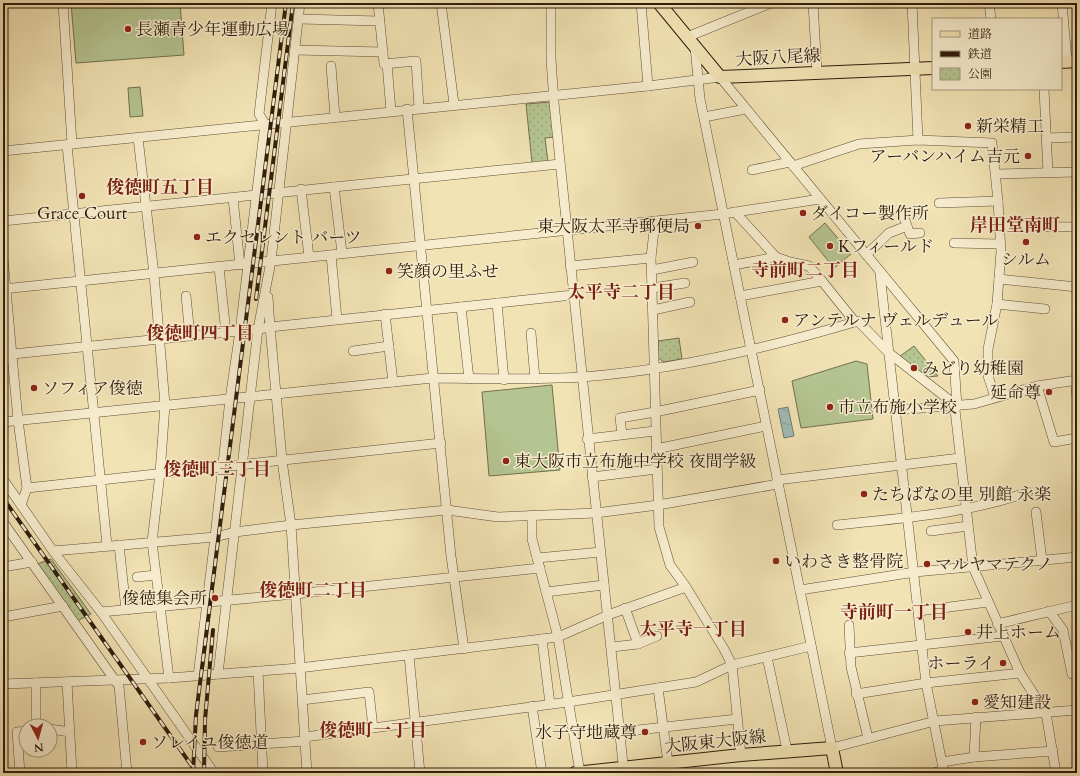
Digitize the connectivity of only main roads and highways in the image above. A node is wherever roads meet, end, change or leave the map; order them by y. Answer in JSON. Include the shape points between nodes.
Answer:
{"nodes":[{"id":1,"x":659,"y":3,"type":"edge"},
{"id":2,"x":932,"y":68,"type":"edge"},
{"id":3,"x":624,"y":770,"type":"edge"},
{"id":4,"x":580,"y":772,"type":"edge"},
{"id":5,"x":575,"y":773,"type":"edge"},
{"id":6,"x":837,"y":773,"type":"edge"}],
"edges":[{"from":1,"to":2,"type":"main road","name":"大阪八尾線","via":[[720,77]]},
{"from":3,"to":4,"type":"main road","name":"大阪東大阪線"},
{"from":3,"to":6,"type":"main road","name":"大阪東大阪線","via":[[787,750],[832,748]]},
{"from":4,"to":5,"type":"main road","name":"大阪東大阪線"}]}
